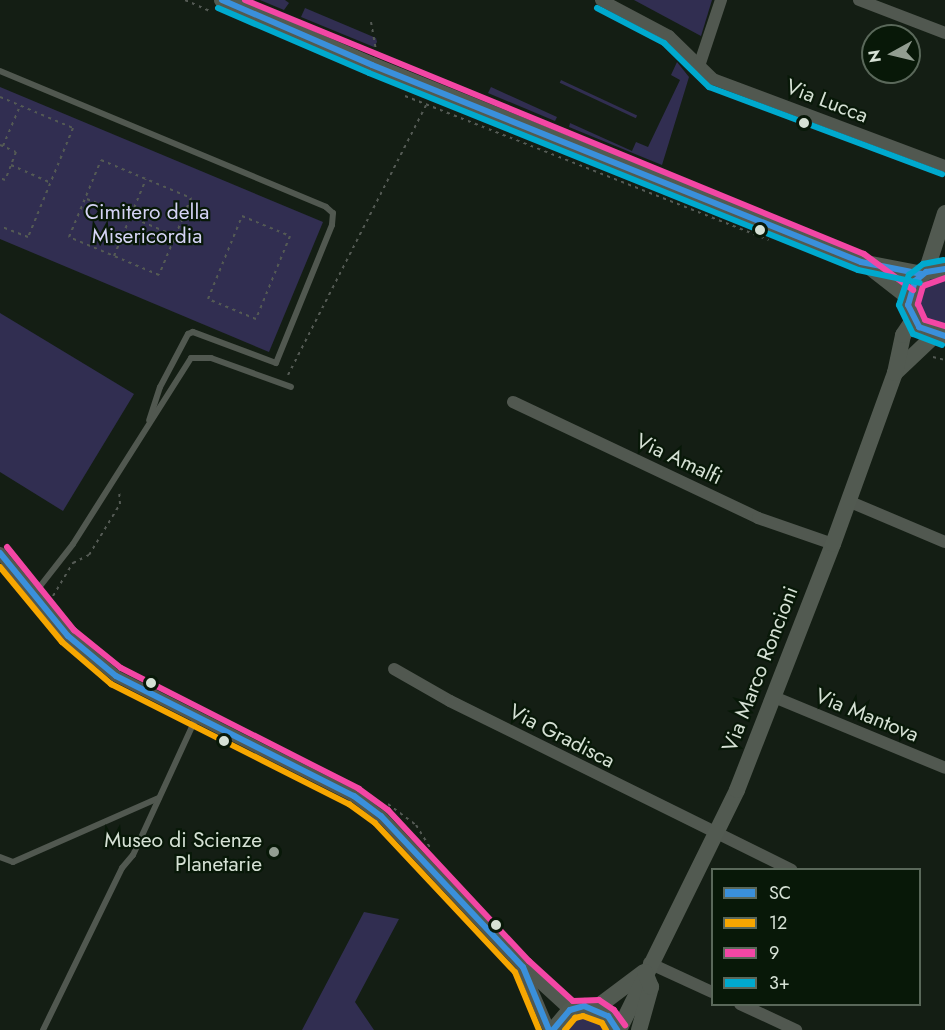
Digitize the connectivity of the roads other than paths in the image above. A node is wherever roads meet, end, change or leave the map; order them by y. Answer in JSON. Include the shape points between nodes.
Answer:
{"nodes":[{"id":1,"x":222,"y":0,"type":"edge"},
{"id":2,"x":601,"y":0,"type":"edge"},
{"id":3,"x":721,"y":0,"type":"edge"},
{"id":4,"x":859,"y":0,"type":"edge"},
{"id":5,"x":945,"y":33,"type":"edge"},
{"id":6,"x":699,"y":66,"type":"junction"},
{"id":7,"x":0,"y":71,"type":"edge"},
{"id":8,"x":945,"y":166,"type":"edge"},
{"id":9,"x":945,"y":213,"type":"edge"},
{"id":10,"x":861,"y":261,"type":"junction"},
{"id":11,"x":945,"y":269,"type":"edge"},
{"id":12,"x":924,"y":273,"type":"junction"},
{"id":13,"x":908,"y":297,"type":"junction"},
{"id":14,"x":913,"y":320,"type":"junction"},
{"id":15,"x":940,"y":336,"type":"edge"},
{"id":16,"x":895,"y":373,"type":"junction"},
{"id":17,"x":291,"y":387,"type":"dead end"},
{"id":18,"x":513,"y":402,"type":"dead end"},
{"id":19,"x":150,"y":420,"type":"junction"},
{"id":20,"x":848,"y":501,"type":"junction"},
{"id":21,"x":945,"y":542,"type":"edge"},
{"id":22,"x":833,"y":544,"type":"junction"},
{"id":23,"x":0,"y":553,"type":"edge"},
{"id":24,"x":33,"y":595,"type":"junction"},
{"id":25,"x":394,"y":669,"type":"dead end"},
{"id":26,"x":774,"y":697,"type":"junction"},
{"id":27,"x":196,"y":718,"type":"junction"},
{"id":28,"x":945,"y":768,"type":"edge"},
{"id":29,"x":159,"y":798,"type":"junction"},
{"id":30,"x":716,"y":834,"type":"junction"},
{"id":31,"x":0,"y":857,"type":"edge"},
{"id":32,"x":788,"y":868,"type":"edge"},
{"id":33,"x":647,"y":967,"type":"junction"},
{"id":34,"x":523,"y":968,"type":"junction"},
{"id":35,"x":711,"y":992,"type":"edge"},
{"id":36,"x":743,"y":1006,"type":"edge"},
{"id":37,"x":596,"y":1008,"type":"junction"},
{"id":38,"x":570,"y":1010,"type":"junction"},
{"id":39,"x":43,"y":1030,"type":"edge"},
{"id":40,"x":551,"y":1030,"type":"edge"},
{"id":41,"x":618,"y":1030,"type":"edge"},
{"id":42,"x":639,"y":1030,"type":"edge"},
{"id":43,"x":796,"y":1030,"type":"edge"}],
"edges":[{"from":1,"to":10,"type":"street","via":[[372,65]]},
{"from":2,"to":6,"type":"street","name":"Via Lucca","via":[[669,36]]},
{"from":3,"to":6,"type":"street"},
{"from":4,"to":5,"type":"street"},
{"from":6,"to":8,"type":"street","name":"Via Lucca","via":[[713,79]]},
{"from":7,"to":19,"type":"lane","via":[[327,207],[333,213],[332,225],[276,363],[193,332],[188,334],[160,387]]},
{"from":9,"to":12,"type":"street"},
{"from":10,"to":12,"type":"street"},
{"from":10,"to":13,"type":"street"},
{"from":11,"to":12,"type":"street"},
{"from":12,"to":13,"type":"street"},
{"from":13,"to":14,"type":"street"},
{"from":14,"to":15,"type":"street","name":"Via Marco Roncioni"},
{"from":14,"to":16,"type":"street","name":"Via Marco Roncioni","via":[[903,335]]},
{"from":15,"to":16,"type":"street","name":"Via Marco Roncioni"},
{"from":16,"to":20,"type":"street","name":"Via Marco Roncioni"},
{"from":17,"to":19,"type":"lane","via":[[218,360],[195,357],[186,362]]},
{"from":18,"to":22,"type":"street","name":"Via Amalfi","via":[[758,518]]},
{"from":19,"to":24,"type":"lane","via":[[73,544]]},
{"from":20,"to":21,"type":"street"},
{"from":20,"to":22,"type":"street","name":"Via Marco Roncioni"},
{"from":22,"to":26,"type":"street","name":"Via Marco Roncioni"},
{"from":23,"to":24,"type":"street"},
{"from":24,"to":27,"type":"street","via":[[68,636],[116,676]]},
{"from":25,"to":30,"type":"street","name":"Via Gradisca"},
{"from":26,"to":28,"type":"street","name":"Via Mantova"},
{"from":26,"to":30,"type":"street","name":"Via Marco Roncioni"},
{"from":27,"to":29,"type":"lane"},
{"from":27,"to":34,"type":"street","via":[[354,796],[381,816]]},
{"from":29,"to":31,"type":"lane","via":[[13,862]]},
{"from":29,"to":39,"type":"lane"},
{"from":30,"to":32,"type":"street","name":"Via Gradisca"},
{"from":30,"to":33,"type":"street","name":"Via Marco Roncioni"},
{"from":33,"to":35,"type":"street"},
{"from":33,"to":37,"type":"street","name":"Via Marco Roncioni"},
{"from":33,"to":41,"type":"street","name":"Via Marco Roncioni","via":[[629,1016]]},
{"from":33,"to":42,"type":"street","via":[[651,987]]},
{"from":34,"to":38,"type":"street"},
{"from":34,"to":40,"type":"street"},
{"from":36,"to":43,"type":"street"},
{"from":37,"to":38,"type":"street"},
{"from":37,"to":41,"type":"street"},
{"from":38,"to":40,"type":"street"}]}
